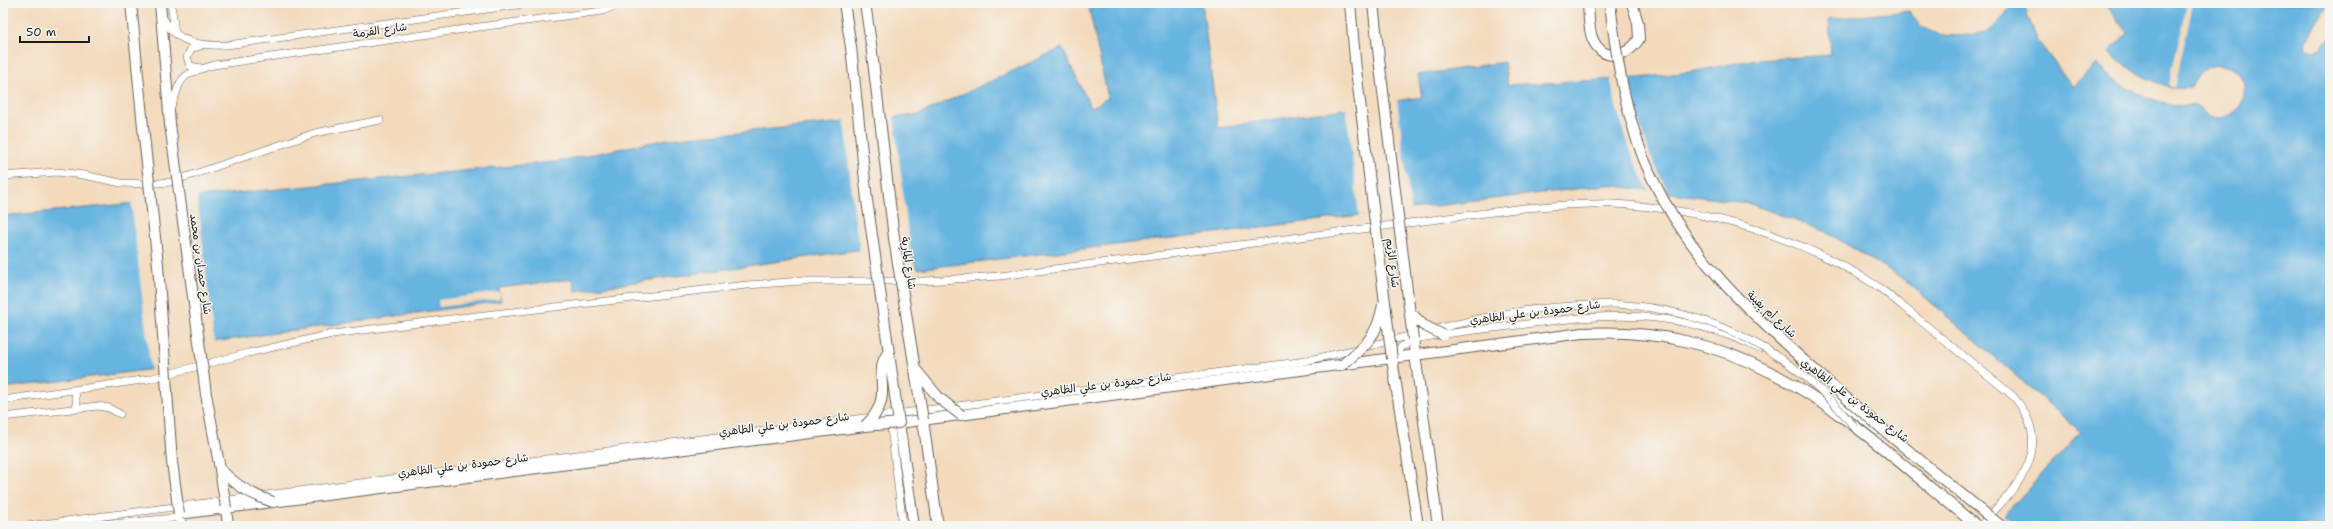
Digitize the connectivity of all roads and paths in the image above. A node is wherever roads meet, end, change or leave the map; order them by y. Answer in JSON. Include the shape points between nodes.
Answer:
{"nodes":[{"id":1,"x":131,"y":3,"type":"edge"},
{"id":2,"x":160,"y":3,"type":"edge"},
{"id":3,"x":171,"y":3,"type":"edge"},
{"id":4,"x":531,"y":3,"type":"edge"},
{"id":5,"x":620,"y":3,"type":"edge"},
{"id":6,"x":844,"y":3,"type":"edge"},
{"id":7,"x":865,"y":3,"type":"edge"},
{"id":8,"x":871,"y":3,"type":"edge"},
{"id":9,"x":1350,"y":3,"type":"edge"},
{"id":10,"x":1373,"y":3,"type":"edge"},
{"id":11,"x":1588,"y":3,"type":"edge"},
{"id":12,"x":1610,"y":3,"type":"edge"},
{"id":13,"x":1632,"y":3,"type":"edge"},
{"id":14,"x":867,"y":13,"type":"junction"},
{"id":15,"x":161,"y":15,"type":"junction"},
{"id":16,"x":174,"y":34,"type":"junction"},
{"id":17,"x":200,"y":46,"type":"junction"},
{"id":18,"x":203,"y":68,"type":"junction"},
{"id":19,"x":169,"y":119,"type":"junction"},
{"id":20,"x":380,"y":120,"type":"dead end"},
{"id":21,"x":3,"y":176,"type":"edge"},
{"id":22,"x":1385,"y":295,"type":"junction"},
{"id":23,"x":1410,"y":312,"type":"junction"},
{"id":24,"x":1443,"y":335,"type":"junction"},
{"id":25,"x":1413,"y":339,"type":"junction"},
{"id":26,"x":888,"y":352,"type":"junction"},
{"id":27,"x":1415,"y":355,"type":"junction"},
{"id":28,"x":1392,"y":359,"type":"junction"},
{"id":29,"x":1342,"y":365,"type":"junction"},
{"id":30,"x":914,"y":367,"type":"junction"},
{"id":31,"x":75,"y":390,"type":"junction"},
{"id":32,"x":3,"y":400,"type":"edge"},
{"id":33,"x":77,"y":408,"type":"junction"},
{"id":34,"x":120,"y":414,"type":"dead end"},
{"id":35,"x":961,"y":415,"type":"junction"},
{"id":36,"x":889,"y":416,"type":"junction"},
{"id":37,"x":3,"y":417,"type":"edge"},
{"id":38,"x":923,"y":420,"type":"junction"},
{"id":39,"x":899,"y":423,"type":"junction"},
{"id":40,"x":865,"y":426,"type":"junction"},
{"id":41,"x":1855,"y":428,"type":"junction"},
{"id":42,"x":220,"y":468,"type":"junction"},
{"id":43,"x":273,"y":502,"type":"junction"},
{"id":44,"x":226,"y":508,"type":"junction"},
{"id":45,"x":175,"y":513,"type":"junction"},
{"id":46,"x":1986,"y":519,"type":"junction"},
{"id":47,"x":27,"y":526,"type":"edge"},
{"id":48,"x":91,"y":526,"type":"edge"},
{"id":49,"x":174,"y":526,"type":"edge"},
{"id":50,"x":181,"y":526,"type":"edge"},
{"id":51,"x":228,"y":526,"type":"edge"},
{"id":52,"x":903,"y":526,"type":"edge"},
{"id":53,"x":914,"y":526,"type":"edge"},
{"id":54,"x":938,"y":526,"type":"edge"},
{"id":55,"x":1418,"y":526,"type":"edge"},
{"id":56,"x":1438,"y":526,"type":"edge"},
{"id":57,"x":1979,"y":526,"type":"edge"},
{"id":58,"x":2001,"y":526,"type":"edge"}],
"edges":[{"from":1,"to":45,"type":"main road","bridge":true,"via":[[158,265]]},
{"from":2,"to":15,"type":"main road","name":"شارع حمدان بن محمد"},
{"from":3,"to":16,"type":"street"},
{"from":4,"to":17,"type":"street","name":"شارع القرمة","via":[[241,44]]},
{"from":5,"to":18,"type":"street","name":"شارع القرمة","via":[[602,11],[240,60]]},
{"from":6,"to":26,"type":"main road","bridge":true},
{"from":7,"to":14,"type":"main road","name":"شارع المارِية"},
{"from":8,"to":14,"type":"street"},
{"from":9,"to":22,"type":"main road","name":"شارع الرِّيم","bridge":true,"via":[[1356,70]]},
{"from":10,"to":23,"type":"main road","name":"شارع الرِّيم","bridge":true},
{"from":11,"to":13,"type":"main road","via":[[1593,39],[1604,54],[1612,56],[1628,52],[1639,39],[1638,23]]},
{"from":12,"to":58,"type":"main road","name":"شارع أم يِفينة","bridge":true,"via":[[1620,77],[1638,143],[1664,201],[1694,249],[1731,293],[1785,344],[1880,428]]},
{"from":14,"to":30,"type":"main road","name":"شارع المارِية","bridge":true,"via":[[893,231]]},
{"from":15,"to":16,"type":"street","name":"شارع القرمة"},
{"from":15,"to":19,"type":"main road","name":"شارع حمدان بن محمد"},
{"from":16,"to":17,"type":"street","name":"شارع القرمة"},
{"from":17,"to":18,"type":"street","via":[[191,49],[186,57],[190,66]]},
{"from":18,"to":19,"type":"street","name":"شارع القرمة","via":[[190,73],[181,81]]},
{"from":19,"to":42,"type":"main road","name":"شارع حمدان بن محمد","bridge":true,"via":[[206,394]]},
{"from":20,"to":21,"type":"street","via":[[315,133],[171,182],[127,184],[57,172]]},
{"from":22,"to":28,"type":"main road","name":"شارع الرِّيم","bridge":true},
{"from":22,"to":29,"type":"main road","bridge":true,"via":[[1374,336]]},
{"from":23,"to":24,"type":"main road","bridge":true,"via":[[1424,325]]},
{"from":23,"to":25,"type":"main road","name":"شارع الرِّيم","bridge":true},
{"from":24,"to":25,"type":"street","name":"شارع حمودة بن علي الظاهري"},
{"from":24,"to":46,"type":"street","name":"شارع حمودة بن علي الظاهري","via":[[1544,321],[1616,315],[1656,317],[1694,325],[1734,338],[1774,356],[1830,393]]},
{"from":25,"to":27,"type":"main road","name":"شارع الرِّيم"},
{"from":25,"to":28,"type":"street","via":[[1401,347]]},
{"from":26,"to":39,"type":"main road","bridge":true},
{"from":26,"to":40,"type":"main road","bridge":true,"via":[[882,364],[882,399],[876,414]]},
{"from":27,"to":28,"type":"main road","name":"شارع حمودة بن علي الظاهري"},
{"from":27,"to":41,"type":"main road","name":"شارع حمودة بن علي الظاهري","bridge":true,"via":[[1582,333],[1626,332],[1671,337],[1723,351],[1769,370],[1808,392]]},
{"from":27,"to":56,"type":"main road","name":"شارع الرِّيم"},
{"from":28,"to":29,"type":"main road","name":"شارع حمودة بن علي الظاهري"},
{"from":28,"to":55,"type":"main road","name":"شارع الرِّيم"},
{"from":29,"to":35,"type":"main road","name":"شارع حمودة بن علي الظاهري"},
{"from":30,"to":35,"type":"main road","bridge":true,"via":[[939,398]]},
{"from":30,"to":38,"type":"main road","name":"شارع المارِية","bridge":true},
{"from":31,"to":32,"type":"street"},
{"from":31,"to":33,"type":"street"},
{"from":31,"to":46,"type":"street","via":[[149,379],[332,334],[613,299],[802,281],[926,281],[1000,276],[1524,208],[1614,204],[1695,214],[1744,227],[1810,250],[1878,287],[2013,396],[2025,409],[2031,427],[2031,460],[2014,489]]},
{"from":33,"to":34,"type":"street","via":[[104,407]]},
{"from":33,"to":37,"type":"street"},
{"from":35,"to":38,"type":"main road","name":"شارع حمودة بن علي الظاهري"},
{"from":36,"to":41,"type":"street","bridge":true,"via":[[1299,362],[1502,314],[1554,307],[1614,304],[1653,307],[1687,314],[1751,339],[1802,372],[1830,398]]},
{"from":36,"to":45,"type":"street"},
{"from":36,"to":52,"type":"street"},
{"from":38,"to":39,"type":"main road","name":"شارع حمودة بن علي الظاهري"},
{"from":38,"to":54,"type":"main road","name":"شارع المارِية"},
{"from":39,"to":40,"type":"main road","name":"شارع حمودة بن علي الظاهري","bridge":true},
{"from":39,"to":53,"type":"main road"},
{"from":40,"to":43,"type":"main road","name":"شارع حمودة بن علي الظاهري"},
{"from":41,"to":57,"type":"main road","name":"شارع حمودة بن علي الظاهري"},
{"from":42,"to":43,"type":"main road","bridge":true,"via":[[247,492]]},
{"from":42,"to":44,"type":"main road","name":"شارع حمدان بن محمد","bridge":true},
{"from":43,"to":44,"type":"main road","name":"شارع حمودة بن علي الظاهري"},
{"from":44,"to":45,"type":"main road","name":"شارع حمودة بن علي الظاهري"},
{"from":44,"to":51,"type":"main road","name":"شارع حمدان بن محمد"},
{"from":45,"to":47,"type":"street"},
{"from":45,"to":48,"type":"street"},
{"from":45,"to":49,"type":"street"},
{"from":45,"to":50,"type":"main road"},
{"from":46,"to":57,"type":"street"}]}
